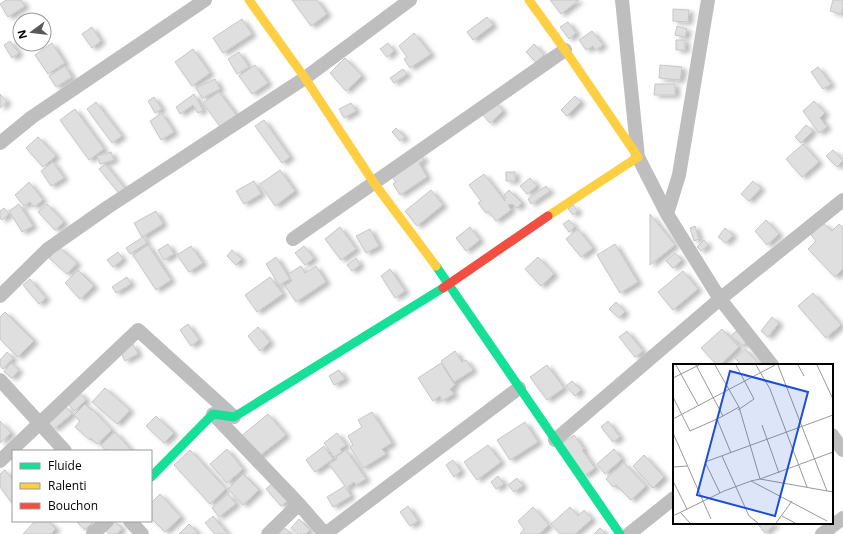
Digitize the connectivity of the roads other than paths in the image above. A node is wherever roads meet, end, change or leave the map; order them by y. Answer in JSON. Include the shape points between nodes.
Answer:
{"nodes":[{"id":1,"x":205,"y":0,"type":"edge"},
{"id":2,"x":249,"y":0,"type":"edge"},
{"id":3,"x":410,"y":0,"type":"edge"},
{"id":4,"x":529,"y":0,"type":"edge"},
{"id":5,"x":622,"y":0,"type":"edge"},
{"id":6,"x":708,"y":0,"type":"edge"},
{"id":7,"x":564,"y":50,"type":"junction"},
{"id":8,"x":305,"y":78,"type":"junction"},
{"id":9,"x":0,"y":143,"type":"edge"},
{"id":10,"x":638,"y":157,"type":"junction"},
{"id":11,"x":374,"y":183,"type":"junction"},
{"id":12,"x":843,"y":200,"type":"edge"},
{"id":13,"x":668,"y":214,"type":"junction"},
{"id":14,"x":293,"y":239,"type":"dead end"},
{"id":15,"x":449,"y":284,"type":"junction"},
{"id":16,"x":0,"y":296,"type":"edge"},
{"id":17,"x":720,"y":299,"type":"junction"},
{"id":18,"x":771,"y":364,"type":"edge"},
{"id":19,"x":0,"y":380,"type":"edge"},
{"id":20,"x":519,"y":388,"type":"junction"},
{"id":21,"x":213,"y":414,"type":"junction"},
{"id":22,"x":234,"y":417,"type":"junction"},
{"id":23,"x":40,"y":423,"type":"junction"},
{"id":24,"x":833,"y":436,"type":"edge"},
{"id":25,"x":555,"y":440,"type":"junction"},
{"id":26,"x":64,"y":450,"type":"edge"},
{"id":27,"x":843,"y":450,"type":"edge"},
{"id":28,"x":0,"y":461,"type":"edge"},
{"id":29,"x":152,"y":476,"type":"edge"},
{"id":30,"x":673,"y":499,"type":"edge"},
{"id":31,"x":300,"y":504,"type":"junction"},
{"id":32,"x":843,"y":518,"type":"edge"},
{"id":33,"x":106,"y":522,"type":"edge"},
{"id":34,"x":131,"y":522,"type":"edge"},
{"id":35,"x":93,"y":534,"type":"edge"},
{"id":36,"x":142,"y":534,"type":"edge"},
{"id":37,"x":268,"y":534,"type":"edge"},
{"id":38,"x":325,"y":534,"type":"edge"},
{"id":39,"x":620,"y":534,"type":"edge"},
{"id":40,"x":629,"y":534,"type":"edge"},
{"id":41,"x":822,"y":534,"type":"edge"}],
"edges":[{"from":1,"to":9,"type":"street","via":[[32,117]]},
{"from":2,"to":8,"type":"street"},
{"from":3,"to":8,"type":"street"},
{"from":4,"to":7,"type":"street"},
{"from":5,"to":10,"type":"street"},
{"from":6,"to":13,"type":"street","via":[[679,175]]},
{"from":7,"to":10,"type":"street"},
{"from":7,"to":11,"type":"street"},
{"from":8,"to":11,"type":"street"},
{"from":8,"to":16,"type":"street","via":[[60,241]]},
{"from":10,"to":13,"type":"street"},
{"from":10,"to":15,"type":"street"},
{"from":11,"to":14,"type":"street"},
{"from":11,"to":15,"type":"street"},
{"from":12,"to":17,"type":"street"},
{"from":13,"to":17,"type":"street"},
{"from":15,"to":20,"type":"street"},
{"from":15,"to":22,"type":"street"},
{"from":17,"to":18,"type":"street"},
{"from":17,"to":25,"type":"street"},
{"from":19,"to":23,"type":"street"},
{"from":20,"to":25,"type":"street"},
{"from":20,"to":38,"type":"street"},
{"from":21,"to":22,"type":"street"},
{"from":21,"to":29,"type":"street"},
{"from":21,"to":31,"type":"street"},
{"from":22,"to":23,"type":"street","via":[[138,330]]},
{"from":23,"to":26,"type":"street"},
{"from":23,"to":28,"type":"street"},
{"from":24,"to":27,"type":"street"},
{"from":25,"to":39,"type":"street"},
{"from":30,"to":40,"type":"street"},
{"from":31,"to":37,"type":"street"},
{"from":31,"to":38,"type":"street"},
{"from":32,"to":41,"type":"street"},
{"from":33,"to":35,"type":"street"},
{"from":34,"to":36,"type":"street"}]}
